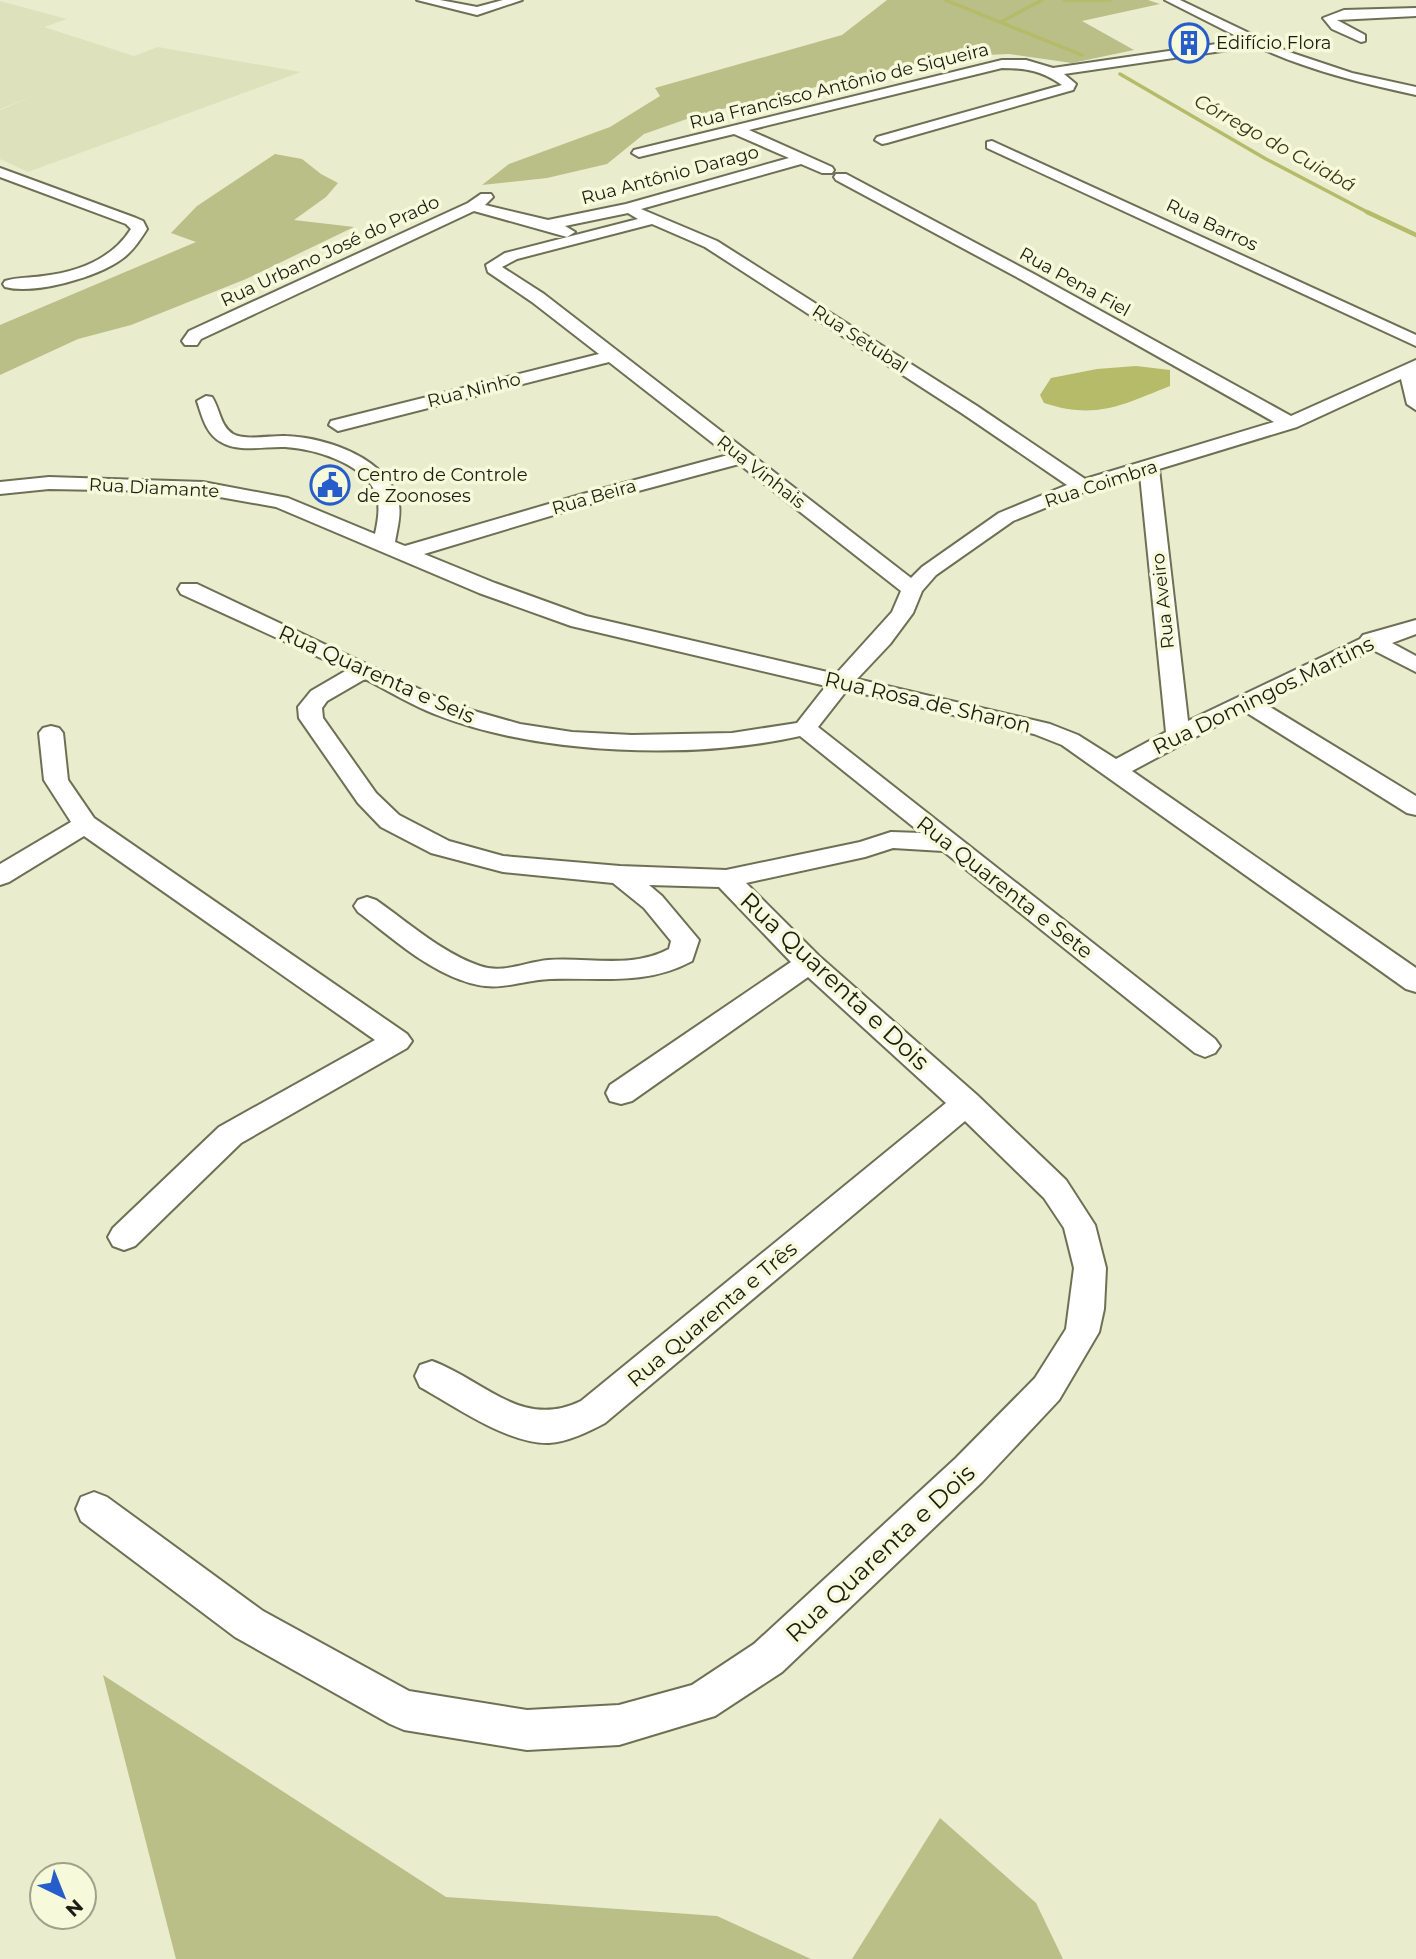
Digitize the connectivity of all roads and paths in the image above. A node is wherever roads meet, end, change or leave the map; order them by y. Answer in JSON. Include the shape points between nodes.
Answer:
{"nodes":[{"id":1,"x":423,"y":0,"type":"edge"},
{"id":2,"x":516,"y":0,"type":"edge"},
{"id":3,"x":1171,"y":0,"type":"edge"},
{"id":4,"x":1416,"y":12,"type":"edge"},
{"id":5,"x":1361,"y":38,"type":"dead end"},
{"id":6,"x":1255,"y":42,"type":"junction"},
{"id":7,"x":1053,"y":72,"type":"junction"},
{"id":8,"x":1416,"y":91,"type":"edge"},
{"id":9,"x":737,"y":130,"type":"junction"},
{"id":10,"x":882,"y":140,"type":"dead end"},
{"id":11,"x":992,"y":145,"type":"dead end"},
{"id":12,"x":639,"y":153,"type":"dead end"},
{"id":13,"x":799,"y":160,"type":"junction"},
{"id":14,"x":0,"y":172,"type":"edge"},
{"id":15,"x":628,"y":208,"type":"junction"},
{"id":16,"x":651,"y":220,"type":"junction"},
{"id":17,"x":550,"y":224,"type":"junction"},
{"id":18,"x":579,"y":238,"type":"junction"},
{"id":19,"x":11,"y":284,"type":"dead end"},
{"id":20,"x":191,"y":341,"type":"dead end"},
{"id":21,"x":1416,"y":341,"type":"edge"},
{"id":22,"x":610,"y":356,"type":"junction"},
{"id":23,"x":1411,"y":367,"type":"edge"},
{"id":24,"x":206,"y":401,"type":"dead end"},
{"id":25,"x":1416,"y":404,"type":"edge"},
{"id":26,"x":1290,"y":424,"type":"junction"},
{"id":27,"x":338,"y":425,"type":"dead end"},
{"id":28,"x":743,"y":457,"type":"junction"},
{"id":29,"x":1149,"y":468,"type":"junction"},
{"id":30,"x":1082,"y":486,"type":"junction"},
{"id":31,"x":0,"y":488,"type":"edge"},
{"id":32,"x":394,"y":548,"type":"junction"},
{"id":33,"x":189,"y":589,"type":"dead end"},
{"id":34,"x":912,"y":589,"type":"junction"},
{"id":35,"x":1416,"y":626,"type":"edge"},
{"id":36,"x":1371,"y":640,"type":"junction"},
{"id":37,"x":1416,"y":665,"type":"edge"},
{"id":38,"x":365,"y":670,"type":"junction"},
{"id":39,"x":842,"y":681,"type":"junction"},
{"id":40,"x":1244,"y":701,"type":"junction"},
{"id":41,"x":805,"y":728,"type":"junction"},
{"id":42,"x":51,"y":733,"type":"dead end"},
{"id":43,"x":1178,"y":734,"type":"junction"},
{"id":44,"x":1114,"y":771,"type":"junction"},
{"id":45,"x":893,"y":799,"type":"junction"},
{"id":46,"x":1416,"y":807,"type":"edge"},
{"id":47,"x":85,"y":824,"type":"junction"},
{"id":48,"x":891,"y":840,"type":"junction"},
{"id":49,"x":949,"y":843,"type":"junction"},
{"id":50,"x":620,"y":875,"type":"junction"},
{"id":51,"x":0,"y":876,"type":"edge"},
{"id":52,"x":726,"y":879,"type":"junction"},
{"id":53,"x":368,"y":906,"type":"dead end"},
{"id":54,"x":810,"y":963,"type":"junction"},
{"id":55,"x":1416,"y":982,"type":"edge"},
{"id":56,"x":1205,"y":1046,"type":"dead end"},
{"id":57,"x":621,"y":1093,"type":"dead end"},
{"id":58,"x":966,"y":1102,"type":"junction"},
{"id":59,"x":124,"y":1237,"type":"dead end"},
{"id":60,"x":432,"y":1376,"type":"dead end"},
{"id":61,"x":94,"y":1509,"type":"dead end"}],
"edges":[{"from":1,"to":2,"type":"street","via":[[477,10]]},
{"from":3,"to":6,"type":"street"},
{"from":4,"to":5,"type":"street","via":[[1329,18]]},
{"from":6,"to":7,"type":"street","name":"Rua Francisco Antônio de Siqueira"},
{"from":6,"to":8,"type":"street","via":[[1349,76]]},
{"from":7,"to":9,"type":"street","name":"Rua Francisco Antônio de Siqueira","via":[[1014,63],[986,67]]},
{"from":7,"to":10,"type":"street","via":[[1066,79],[1069,87]]},
{"from":9,"to":12,"type":"street","name":"Rua Francisco Antônio de Siqueira"},
{"from":9,"to":13,"type":"street","name":"Rua Pena Fiel"},
{"from":11,"to":21,"type":"street","name":"Rua Barros"},
{"from":13,"to":15,"type":"street","name":"Rua Antônio Darago"},
{"from":13,"to":26,"type":"street","name":"Rua Pena Fiel","via":[[1028,277]]},
{"from":14,"to":19,"type":"street","via":[[131,220],[139,229],[119,253],[94,267],[55,280]]},
{"from":15,"to":16,"type":"street","name":"Rua Setubal"},
{"from":15,"to":17,"type":"street","name":"Rua Antônio Darago"},
{"from":16,"to":18,"type":"street"},
{"from":16,"to":30,"type":"street","name":"Rua Setubal","via":[[711,244]]},
{"from":17,"to":18,"type":"street"},
{"from":17,"to":20,"type":"street","name":"Rua Urbano José do Prado","via":[[517,219],[479,202],[267,299]]},
{"from":18,"to":22,"type":"street","name":"Rua Vinhais","via":[[499,261],[494,269]]},
{"from":22,"to":27,"type":"street","name":"Rua Ninho"},
{"from":22,"to":28,"type":"street","name":"Rua Vinhais"},
{"from":23,"to":25,"type":"street"},
{"from":23,"to":26,"type":"street","name":"Rua Coimbra"},
{"from":24,"to":32,"type":"street","via":[[216,429],[225,439],[304,443],[373,475],[389,505]]},
{"from":26,"to":29,"type":"street","name":"Rua Coimbra"},
{"from":28,"to":32,"type":"street","name":"Rua Beira"},
{"from":28,"to":34,"type":"street","name":"Rua Vinhais"},
{"from":29,"to":30,"type":"street","name":"Rua Coimbra"},
{"from":29,"to":43,"type":"street","name":"Rua Aveiro"},
{"from":30,"to":34,"type":"street","name":"Rua Coimbra","via":[[1006,517],[954,551]]},
{"from":31,"to":32,"type":"street","name":"Rua Diamante","via":[[49,483],[203,488],[281,502]]},
{"from":32,"to":39,"type":"street","name":"Rua Rosa de Sharon","via":[[579,621]]},
{"from":33,"to":38,"type":"street","name":"Rua Quarenta e Seis"},
{"from":34,"to":39,"type":"street","name":"Rua Coimbra","via":[[889,631]]},
{"from":35,"to":36,"type":"street","name":"Rua Domingos Martins"},
{"from":36,"to":37,"type":"street"},
{"from":36,"to":40,"type":"street","name":"Rua Domingos Martins"},
{"from":38,"to":41,"type":"street","name":"Rua Quarenta e Seis","via":[[466,718],[572,739],[632,743],[732,740]]},
{"from":38,"to":50,"type":"street","via":[[319,696],[310,707],[311,718],[367,799],[390,821],[440,847],[503,864]]},
{"from":39,"to":41,"type":"street"},
{"from":39,"to":44,"type":"street","name":"Rua Rosa de Sharon","via":[[1042,729],[1070,740]]},
{"from":40,"to":43,"type":"street","name":"Rua Domingos Martins"},
{"from":40,"to":46,"type":"street"},
{"from":41,"to":45,"type":"street","name":"Rua Quarenta e Sete"},
{"from":42,"to":47,"type":"street","via":[[56,780]]},
{"from":43,"to":44,"type":"street","name":"Rua Domingos Martins"},
{"from":44,"to":55,"type":"street","name":"Rua Rosa de Sharon"},
{"from":45,"to":48,"type":"street","via":[[896,829]]},
{"from":45,"to":49,"type":"street","name":"Rua Quarenta e Sete"},
{"from":47,"to":51,"type":"street"},
{"from":47,"to":59,"type":"street","via":[[397,1041],[230,1135]]},
{"from":48,"to":49,"type":"street"},
{"from":48,"to":52,"type":"street"},
{"from":49,"to":56,"type":"street","name":"Rua Quarenta e Sete"},
{"from":50,"to":52,"type":"street"},
{"from":50,"to":53,"type":"street","via":[[653,902],[685,940],[682,954],[668,964],[641,970],[561,969],[488,978],[440,957]]},
{"from":52,"to":54,"type":"street","name":"Rua Quarenta e Dois"},
{"from":54,"to":57,"type":"street"},
{"from":54,"to":58,"type":"street","name":"Rua Quarenta e Dois"},
{"from":58,"to":60,"type":"street","name":"Rua Quarenta e Três","via":[[593,1412],[567,1424],[542,1427],[518,1421]]},
{"from":58,"to":61,"type":"street","name":"Rua Quarenta e Dois","via":[[1055,1189],[1079,1226],[1090,1268],[1082,1332],[1047,1389],[969,1470],[768,1658],[701,1702],[619,1725],[527,1730],[404,1710],[249,1623]]}]}
